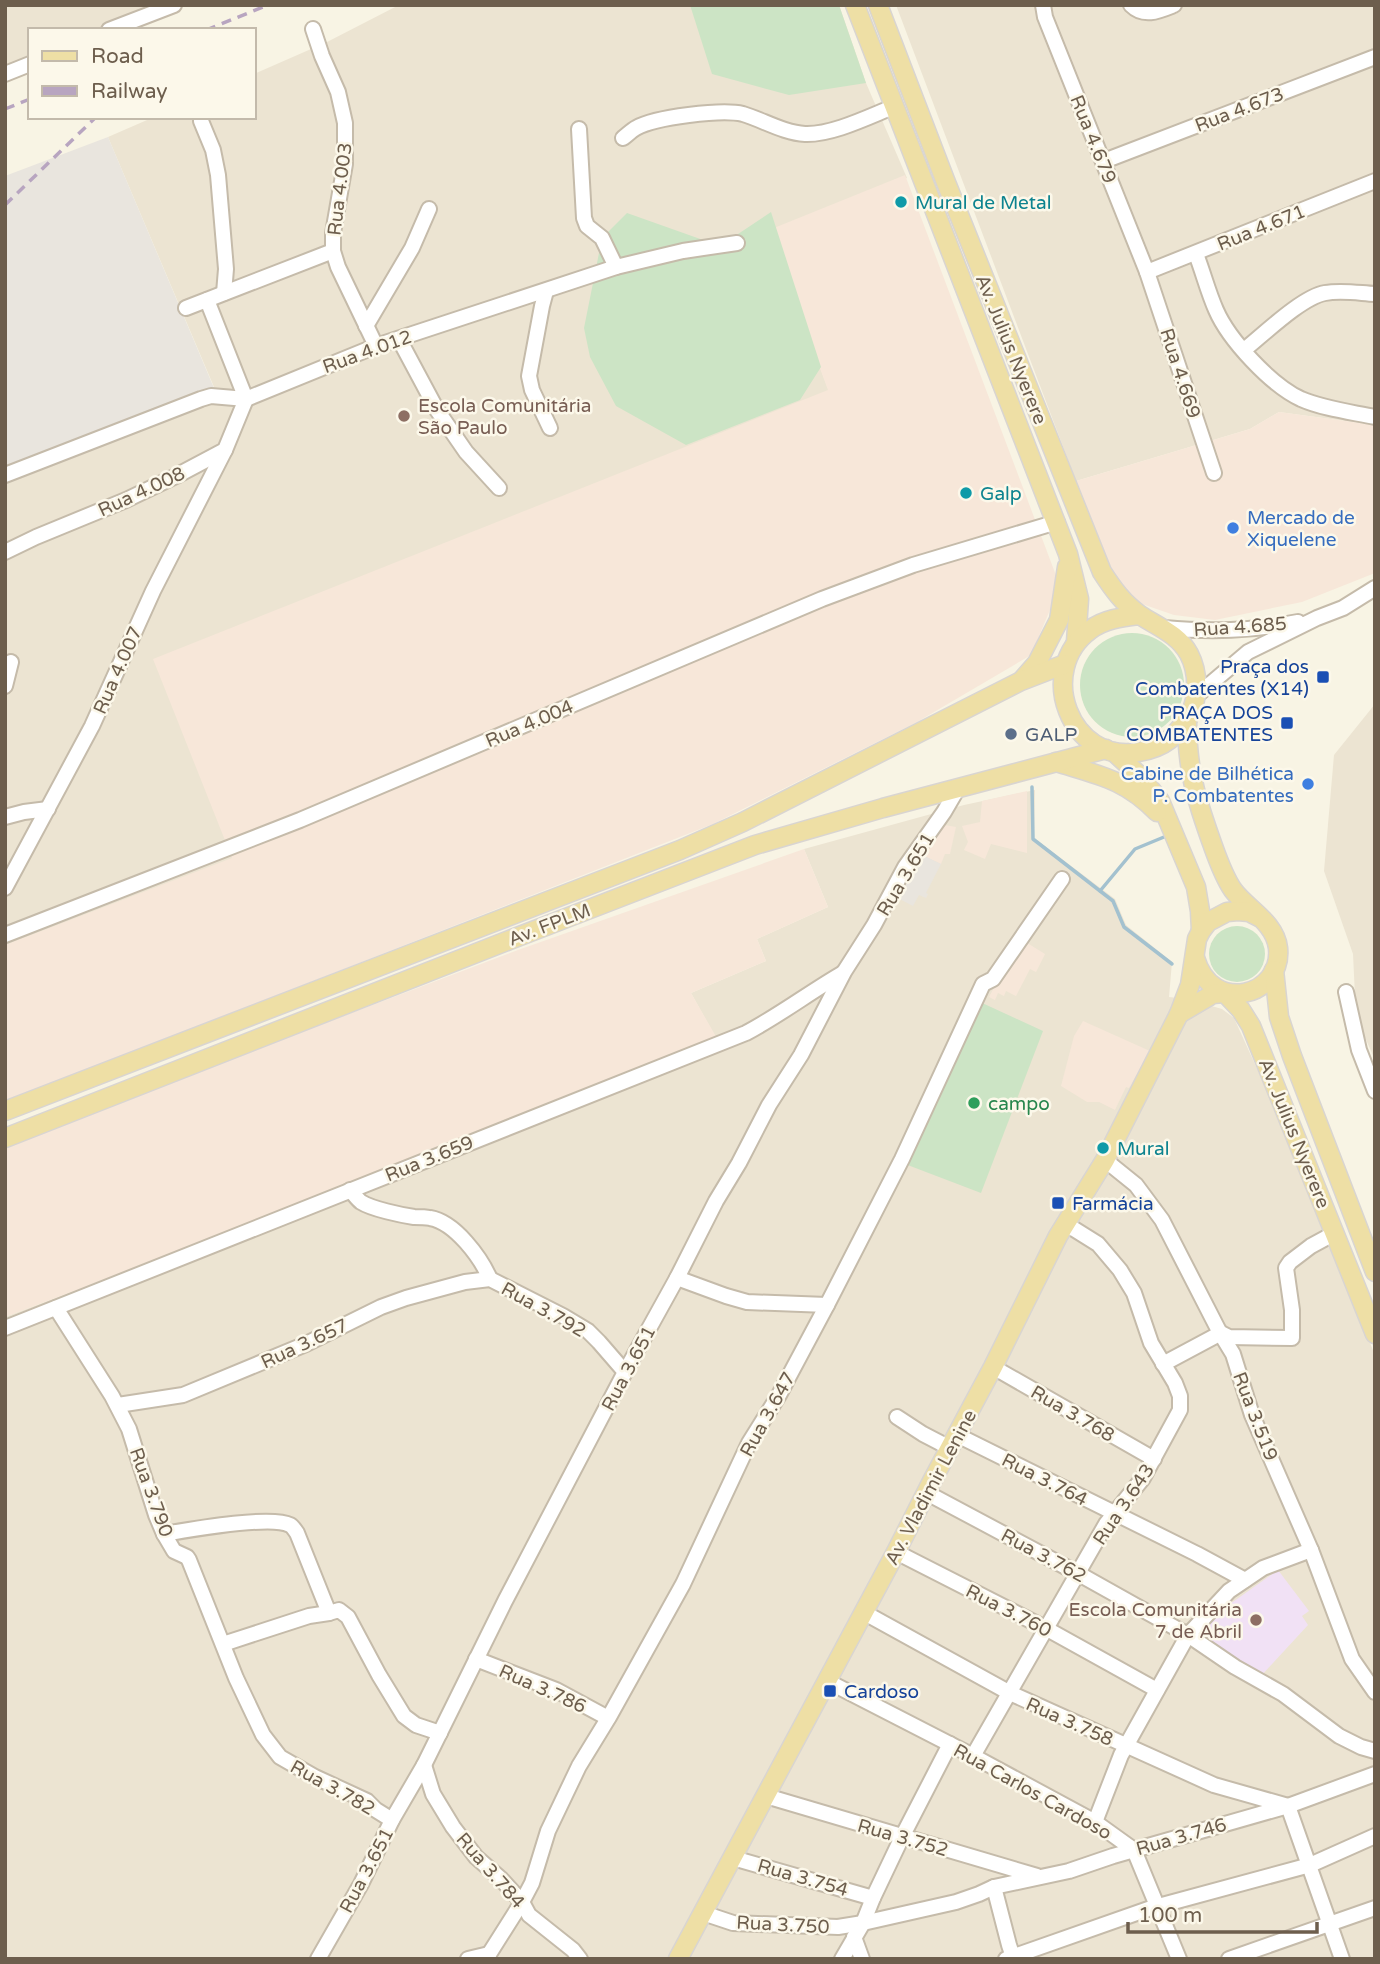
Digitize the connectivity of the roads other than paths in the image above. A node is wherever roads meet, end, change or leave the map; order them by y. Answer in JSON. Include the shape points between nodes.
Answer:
{"nodes":[{"id":1,"x":151,"y":5,"type":"edge"},
{"id":2,"x":174,"y":5,"type":"edge"},
{"id":3,"x":855,"y":5,"type":"edge"},
{"id":4,"x":878,"y":5,"type":"edge"},
{"id":5,"x":1043,"y":5,"type":"edge"},
{"id":6,"x":1130,"y":5,"type":"edge"},
{"id":7,"x":1174,"y":5,"type":"edge"},
{"id":8,"x":111,"y":28,"type":"edge"},
{"id":9,"x":113,"y":28,"type":"edge"},
{"id":10,"x":313,"y":29,"type":"dead end"},
{"id":11,"x":1375,"y":57,"type":"edge"},
{"id":12,"x":28,"y":65,"type":"edge"},
{"id":13,"x":5,"y":74,"type":"edge"},
{"id":14,"x":893,"y":107,"type":"junction"},
{"id":15,"x":201,"y":121,"type":"dead end"},
{"id":16,"x":579,"y":129,"type":"dead end"},
{"id":17,"x":623,"y":138,"type":"dead end"},
{"id":18,"x":1104,"y":161,"type":"junction"},
{"id":19,"x":1375,"y":181,"type":"edge"},
{"id":20,"x":429,"y":209,"type":"dead end"},
{"id":21,"x":737,"y":243,"type":"dead end"},
{"id":22,"x":333,"y":251,"type":"junction"},
{"id":23,"x":1196,"y":254,"type":"junction"},
{"id":24,"x":616,"y":267,"type":"junction"},
{"id":25,"x":1147,"y":272,"type":"junction"},
{"id":26,"x":546,"y":291,"type":"junction"},
{"id":27,"x":224,"y":293,"type":"junction"},
{"id":28,"x":1375,"y":294,"type":"edge"},
{"id":29,"x":207,"y":300,"type":"junction"},
{"id":30,"x":186,"y":308,"type":"dead end"},
{"id":31,"x":366,"y":326,"type":"junction"},
{"id":32,"x":399,"y":339,"type":"junction"},
{"id":33,"x":376,"y":346,"type":"junction"},
{"id":34,"x":1244,"y":350,"type":"junction"},
{"id":35,"x":246,"y":399,"type":"junction"},
{"id":36,"x":1375,"y":417,"type":"edge"},
{"id":37,"x":550,"y":428,"type":"dead end"},
{"id":38,"x":225,"y":450,"type":"junction"},
{"id":39,"x":1214,"y":474,"type":"dead end"},
{"id":40,"x":5,"y":475,"type":"edge"},
{"id":41,"x":499,"y":488,"type":"dead end"},
{"id":42,"x":1057,"y":522,"type":"junction"},
{"id":43,"x":5,"y":552,"type":"edge"},
{"id":44,"x":1068,"y":554,"type":"junction"},
{"id":45,"x":1375,"y":588,"type":"edge"},
{"id":46,"x":1140,"y":615,"type":"junction"},
{"id":47,"x":1317,"y":618,"type":"junction"},
{"id":48,"x":1164,"y":628,"type":"junction"},
{"id":49,"x":1076,"y":642,"type":"junction"},
{"id":50,"x":11,"y":663,"type":"dead end"},
{"id":51,"x":1065,"y":664,"type":"junction"},
{"id":52,"x":1021,"y":681,"type":"junction"},
{"id":53,"x":5,"y":685,"type":"edge"},
{"id":54,"x":1196,"y":696,"type":"junction"},
{"id":55,"x":1187,"y":720,"type":"junction"},
{"id":56,"x":1110,"y":750,"type":"junction"},
{"id":57,"x":1056,"y":762,"type":"junction"},
{"id":58,"x":958,"y":788,"type":"junction"},
{"id":59,"x":48,"y":809,"type":"junction"},
{"id":60,"x":5,"y":817,"type":"edge"},
{"id":61,"x":1179,"y":843,"type":"junction"},
{"id":62,"x":1062,"y":879,"type":"dead end"},
{"id":63,"x":5,"y":888,"type":"edge"},
{"id":64,"x":549,"y":901,"type":"junction"},
{"id":65,"x":1259,"y":917,"type":"junction"},
{"id":66,"x":557,"y":921,"type":"junction"},
{"id":67,"x":1201,"y":931,"type":"junction"},
{"id":68,"x":5,"y":935,"type":"edge"},
{"id":69,"x":1195,"y":958,"type":"junction"},
{"id":70,"x":1274,"y":970,"type":"junction"},
{"id":71,"x":844,"y":972,"type":"junction"},
{"id":72,"x":1346,"y":992,"type":"dead end"},
{"id":73,"x":1224,"y":993,"type":"junction"},
{"id":74,"x":1179,"y":1014,"type":"junction"},
{"id":75,"x":1375,"y":1091,"type":"edge"},
{"id":76,"x":5,"y":1111,"type":"edge"},
{"id":77,"x":5,"y":1138,"type":"edge"},
{"id":78,"x":1105,"y":1160,"type":"junction"},
{"id":79,"x":350,"y":1190,"type":"junction"},
{"id":80,"x":1066,"y":1224,"type":"junction"},
{"id":81,"x":1335,"y":1233,"type":"junction"},
{"id":82,"x":1375,"y":1272,"type":"edge"},
{"id":83,"x":677,"y":1278,"type":"junction"},
{"id":84,"x":490,"y":1279,"type":"junction"},
{"id":85,"x":828,"y":1305,"type":"junction"},
{"id":86,"x":56,"y":1308,"type":"junction"},
{"id":87,"x":5,"y":1328,"type":"edge"},
{"id":88,"x":1221,"y":1333,"type":"junction"},
{"id":89,"x":1375,"y":1334,"type":"edge"},
{"id":90,"x":1163,"y":1364,"type":"junction"},
{"id":91,"x":993,"y":1367,"type":"junction"},
{"id":92,"x":625,"y":1372,"type":"junction"},
{"id":93,"x":118,"y":1405,"type":"junction"},
{"id":94,"x":897,"y":1417,"type":"dead end"},
{"id":95,"x":954,"y":1442,"type":"junction"},
{"id":96,"x":1154,"y":1459,"type":"junction"},
{"id":97,"x":927,"y":1493,"type":"junction"},
{"id":98,"x":1114,"y":1514,"type":"junction"},
{"id":99,"x":164,"y":1534,"type":"junction"},
{"id":100,"x":1311,"y":1550,"type":"junction"},
{"id":101,"x":896,"y":1552,"type":"junction"},
{"id":102,"x":1079,"y":1574,"type":"junction"},
{"id":103,"x":1245,"y":1580,"type":"junction"},
{"id":104,"x":863,"y":1612,"type":"junction"},
{"id":105,"x":328,"y":1613,"type":"junction"},
{"id":106,"x":1047,"y":1629,"type":"junction"},
{"id":107,"x":1188,"y":1635,"type":"junction"},
{"id":108,"x":223,"y":1644,"type":"junction"},
{"id":109,"x":476,"y":1660,"type":"junction"},
{"id":110,"x":236,"y":1678,"type":"joint"},
{"id":111,"x":827,"y":1681,"type":"junction"},
{"id":112,"x":1157,"y":1690,"type":"junction"},
{"id":113,"x":1375,"y":1692,"type":"edge"},
{"id":114,"x":1010,"y":1693,"type":"junction"},
{"id":115,"x":608,"y":1718,"type":"junction"},
{"id":116,"x":440,"y":1733,"type":"junction"},
{"id":117,"x":950,"y":1744,"type":"junction"},
{"id":118,"x":1126,"y":1746,"type":"junction"},
{"id":119,"x":1375,"y":1751,"type":"edge"},
{"id":120,"x":973,"y":1756,"type":"junction"},
{"id":121,"x":424,"y":1765,"type":"junction"},
{"id":122,"x":1375,"y":1774,"type":"edge"},
{"id":123,"x":766,"y":1796,"type":"junction"},
{"id":124,"x":1287,"y":1806,"type":"junction"},
{"id":125,"x":392,"y":1820,"type":"junction"},
{"id":126,"x":1095,"y":1822,"type":"junction"},
{"id":127,"x":1375,"y":1836,"type":"edge"},
{"id":128,"x":902,"y":1837,"type":"junction"},
{"id":129,"x":1134,"y":1850,"type":"junction"},
{"id":130,"x":733,"y":1858,"type":"junction"},
{"id":131,"x":1310,"y":1865,"type":"junction"},
{"id":132,"x":1040,"y":1877,"type":"junction"},
{"id":133,"x":993,"y":1887,"type":"junction"},
{"id":134,"x":873,"y":1898,"type":"junction"},
{"id":135,"x":522,"y":1902,"type":"junction"},
{"id":136,"x":1158,"y":1905,"type":"junction"},
{"id":137,"x":1375,"y":1908,"type":"edge"},
{"id":138,"x":703,"y":1913,"type":"junction"},
{"id":139,"x":863,"y":1923,"type":"junction"},
{"id":140,"x":1329,"y":1924,"type":"junction"},
{"id":141,"x":854,"y":1937,"type":"junction"},
{"id":142,"x":487,"y":1956,"type":"edge"},
{"id":143,"x":1014,"y":1958,"type":"edge"},
{"id":144,"x":318,"y":1959,"type":"edge"},
{"id":145,"x":468,"y":1959,"type":"edge"},
{"id":146,"x":580,"y":1959,"type":"edge"},
{"id":147,"x":678,"y":1959,"type":"edge"},
{"id":148,"x":842,"y":1959,"type":"edge"},
{"id":149,"x":862,"y":1959,"type":"edge"},
{"id":150,"x":1179,"y":1959,"type":"edge"},
{"id":151,"x":1229,"y":1959,"type":"edge"},
{"id":152,"x":1342,"y":1959,"type":"edge"}],
"edges":[{"from":1,"to":8,"type":"street"},
{"from":2,"to":9,"type":"street"},
{"from":3,"to":14,"type":"main road","name":"Av. Julius Nyerere"},
{"from":4,"to":46,"type":"main road","name":"Av. Julius Nyerere","via":[[1102,572],[1120,598]]},
{"from":5,"to":18,"type":"street","name":"Rua 4.679"},
{"from":6,"to":7,"type":"street","via":[[1147,13]]},
{"from":10,"to":22,"type":"street","name":"Rua 4.003","via":[[345,123],[345,164]]},
{"from":11,"to":18,"type":"street","name":"Rua 4.673"},
{"from":12,"to":13,"type":"street"},
{"from":14,"to":17,"type":"street","via":[[819,133],[793,132],[740,114],[719,112],[650,122]]},
{"from":14,"to":42,"type":"main road","name":"Av. Julius Nyerere"},
{"from":15,"to":27,"type":"street","via":[[218,175]]},
{"from":16,"to":24,"type":"street","via":[[584,218],[602,238]]},
{"from":18,"to":25,"type":"street","name":"Rua 4.679"},
{"from":19,"to":23,"type":"street","name":"Rua 4.671"},
{"from":20,"to":31,"type":"street"},
{"from":21,"to":24,"type":"street","name":"Rua 4.012"},
{"from":22,"to":27,"type":"street"},
{"from":22,"to":31,"type":"street","name":"Rua 4.003"},
{"from":23,"to":25,"type":"street","name":"Rua 4.671"},
{"from":23,"to":34,"type":"street","via":[[1216,310]]},
{"from":24,"to":26,"type":"street","name":"Rua 4.012"},
{"from":25,"to":39,"type":"street","name":"Rua 4.669"},
{"from":26,"to":32,"type":"street","name":"Rua 4.012"},
{"from":26,"to":37,"type":"street","via":[[529,376]]},
{"from":27,"to":29,"type":"street"},
{"from":28,"to":34,"type":"street","via":[[1337,291],[1312,297]]},
{"from":29,"to":30,"type":"street"},
{"from":29,"to":35,"type":"street"},
{"from":31,"to":33,"type":"street","name":"Rua 4.003"},
{"from":32,"to":33,"type":"street","name":"Rua 4.012"},
{"from":32,"to":41,"type":"street","via":[[437,410]]},
{"from":33,"to":35,"type":"street","name":"Rua 4.012"},
{"from":34,"to":36,"type":"street","via":[[1300,398]]},
{"from":35,"to":38,"type":"street"},
{"from":35,"to":40,"type":"street","name":"Rua 4.012","via":[[201,399]]},
{"from":38,"to":43,"type":"street","name":"Rua 4.008","via":[[126,500]]},
{"from":38,"to":59,"type":"street","name":"Rua 4.007"},
{"from":42,"to":44,"type":"main road","name":"Av. Julius Nyerere"},
{"from":42,"to":68,"type":"street","name":"Rua 4.004","via":[[913,565],[822,600],[300,820]]},
{"from":44,"to":49,"type":"main road","name":"Av. Julius Nyerere","via":[[1079,599]]},
{"from":44,"to":52,"type":"main road","via":[[1059,620],[1037,663]]},
{"from":45,"to":47,"type":"street","name":"Rua 4.685"},
{"from":46,"to":48,"type":"main road"},
{"from":46,"to":49,"type":"main road","name":"Av. Julius Nyerere","via":[[1107,621]]},
{"from":47,"to":48,"type":"street","name":"Rua 4.685","via":[[1242,630]]},
{"from":47,"to":54,"type":"street","name":"Rua 4.685","via":[[1248,652]]},
{"from":48,"to":54,"type":"main road","name":"Av. Julius Nyerere","via":[[1189,654]]},
{"from":49,"to":51,"type":"main road","name":"Av. Julius Nyerere"},
{"from":50,"to":53,"type":"street"},
{"from":51,"to":52,"type":"main road","name":"Av. FPLM"},
{"from":51,"to":56,"type":"main road","name":"Av. Julius Nyerere","via":[[1065,707],[1091,741]]},
{"from":52,"to":64,"type":"main road","name":"Av. FPLM","via":[[743,822]]},
{"from":54,"to":55,"type":"main road","name":"Av. Julius Nyerere"},
{"from":55,"to":56,"type":"main road","name":"Av. Julius Nyerere","via":[[1160,746],[1129,754]]},
{"from":55,"to":65,"type":"main road","name":"Av. Julius Nyerere","via":[[1191,780],[1200,811],[1231,888]]},
{"from":56,"to":57,"type":"main road","name":"Av. FPLM"},
{"from":56,"to":61,"type":"main road","name":"Av. Julius Nyerere","via":[[1160,801]]},
{"from":57,"to":58,"type":"main road","name":"Av. FPLM"},
{"from":57,"to":61,"type":"main road","via":[[1129,788],[1157,812]]},
{"from":58,"to":66,"type":"main road","name":"Av. FPLM","via":[[755,845]]},
{"from":58,"to":71,"type":"street","name":"Rua 3.651"},
{"from":59,"to":60,"type":"street"},
{"from":59,"to":63,"type":"street","name":"Rua 4.007"},
{"from":61,"to":67,"type":"main road","name":"Av. Julius Nyerere","via":[[1196,887]]},
{"from":62,"to":85,"type":"street","name":"Rua 3.647","via":[[993,979],[983,984]]},
{"from":64,"to":66,"type":"main road"},
{"from":64,"to":76,"type":"main road","name":"Av. FPLM"},
{"from":65,"to":67,"type":"main road","via":[[1227,912]]},
{"from":65,"to":70,"type":"main road","name":"Av. Julius Nyerere","via":[[1275,935],[1278,959]]},
{"from":66,"to":77,"type":"main road","name":"Av. FPLM"},
{"from":67,"to":69,"type":"main road"},
{"from":69,"to":73,"type":"main road","name":"Av. Julius Nyerere","via":[[1205,979]]},
{"from":69,"to":74,"type":"main road","name":"Av. Vladimir Lenine"},
{"from":70,"to":73,"type":"main road","via":[[1250,991]]},
{"from":70,"to":82,"type":"main road","name":"Av. Julius Nyerere","via":[[1279,1017],[1292,1056]]},
{"from":71,"to":79,"type":"street","name":"Rua 3.659","via":[[746,1033]]},
{"from":71,"to":83,"type":"street","name":"Rua 3.651"},
{"from":72,"to":75,"type":"street","via":[[1359,1050]]},
{"from":73,"to":74,"type":"main road","via":[[1213,994]]},
{"from":73,"to":81,"type":"main road","name":"Av. Julius Nyerere","via":[[1251,1026]]},
{"from":74,"to":78,"type":"main road","name":"Av. Vladimir Lenine"},
{"from":78,"to":80,"type":"main road","name":"Av. Vladimir Lenine"},
{"from":78,"to":88,"type":"street","name":"Rua 3.519","via":[[1136,1185],[1163,1220]]},
{"from":79,"to":84,"type":"street","via":[[369,1206],[447,1225],[483,1263]]},
{"from":79,"to":86,"type":"street","name":"Rua 3.659"},
{"from":80,"to":90,"type":"street","name":"Rua 3.643","via":[[1098,1244],[1121,1270]]},
{"from":80,"to":91,"type":"main road","name":"Av. Vladimir Lenine"},
{"from":81,"to":88,"type":"street","via":[[1286,1268],[1293,1338]]},
{"from":81,"to":89,"type":"main road","name":"Av. Julius Nyerere"},
{"from":83,"to":85,"type":"street","via":[[747,1301]]},
{"from":83,"to":92,"type":"street","name":"Rua 3.651"},
{"from":84,"to":92,"type":"street","name":"Rua 3.792","via":[[588,1331]]},
{"from":84,"to":93,"type":"street","name":"Rua 3.657","via":[[394,1303],[191,1392]]},
{"from":85,"to":115,"type":"street","name":"Rua 3.647","via":[[749,1443],[683,1584]]},
{"from":86,"to":87,"type":"street","name":"Rua 3.659"},
{"from":86,"to":93,"type":"street","name":"Rua 3.790"},
{"from":88,"to":90,"type":"street"},
{"from":88,"to":100,"type":"street","name":"Rua 3.519"},
{"from":90,"to":96,"type":"street","name":"Rua 3.643","via":[[1180,1396],[1180,1410]]},
{"from":91,"to":95,"type":"main road","name":"Av. Vladimir Lenine"},
{"from":91,"to":96,"type":"street","name":"Rua 3.768"},
{"from":92,"to":109,"type":"street","name":"Rua 3.651"},
{"from":93,"to":99,"type":"street","name":"Rua 3.790"},
{"from":94,"to":95,"type":"street","name":"Rua 3.764","via":[[923,1434]]},
{"from":95,"to":97,"type":"main road","name":"Av. Vladimir Lenine"},
{"from":95,"to":98,"type":"street","name":"Rua 3.764"},
{"from":96,"to":98,"type":"street","name":"Rua 3.643"},
{"from":97,"to":101,"type":"main road","name":"Av. Vladimir Lenine"},
{"from":97,"to":102,"type":"street","name":"Rua 3.762"},
{"from":98,"to":102,"type":"street","name":"Rua 3.643"},
{"from":98,"to":103,"type":"street","name":"Rua 3.764"},
{"from":99,"to":105,"type":"street","via":[[261,1521],[291,1525]]},
{"from":99,"to":108,"type":"street","name":"Rua 3.790","via":[[174,1551],[189,1560]]},
{"from":100,"to":103,"type":"street"},
{"from":100,"to":113,"type":"street","name":"Rua 3.519","via":[[1352,1658]]},
{"from":101,"to":104,"type":"main road","name":"Av. Vladimir Lenine"},
{"from":101,"to":106,"type":"street","name":"Rua 3.760"},
{"from":102,"to":106,"type":"street","name":"Rua 3.643"},
{"from":102,"to":107,"type":"street","name":"Rua 3.762"},
{"from":103,"to":107,"type":"street"},
{"from":104,"to":111,"type":"main road","name":"Av. Vladimir Lenine"},
{"from":104,"to":114,"type":"street","name":"Rua 3.758"},
{"from":105,"to":108,"type":"street"},
{"from":105,"to":116,"type":"street","via":[[339,1610],[348,1617],[404,1716]]},
{"from":106,"to":112,"type":"street","name":"Rua 3.760"},
{"from":106,"to":114,"type":"street","name":"Rua 3.643"},
{"from":107,"to":112,"type":"street"},
{"from":107,"to":119,"type":"street","name":"Rua 3.762","via":[[1283,1694],[1339,1736]]},
{"from":108,"to":110,"type":"street","name":"Rua 3.790"},
{"from":109,"to":115,"type":"street","name":"Rua 3.786","via":[[556,1690]]},
{"from":109,"to":116,"type":"street","name":"Rua 3.651"},
{"from":110,"to":125,"type":"street","name":"Rua 3.782","via":[[263,1735],[280,1757],[367,1801]]},
{"from":111,"to":117,"type":"street","name":"Rua Carlos Cardoso"},
{"from":111,"to":123,"type":"main road","name":"Av. Vladimir Lenine"},
{"from":112,"to":118,"type":"street"},
{"from":114,"to":118,"type":"street","name":"Rua 3.758"},
{"from":114,"to":120,"type":"street","name":"Rua 3.643"},
{"from":115,"to":135,"type":"street","name":"Rua 3.647","via":[[568,1787]]},
{"from":116,"to":121,"type":"street","name":"Rua 3.651"},
{"from":117,"to":120,"type":"street","name":"Rua Carlos Cardoso"},
{"from":117,"to":128,"type":"street"},
{"from":118,"to":124,"type":"street","name":"Rua 3.758","via":[[1214,1785]]},
{"from":118,"to":126,"type":"street"},
{"from":120,"to":126,"type":"street","name":"Rua Carlos Cardoso"},
{"from":121,"to":125,"type":"street","name":"Rua 3.651"},
{"from":121,"to":135,"type":"street","name":"Rua 3.784","via":[[433,1794],[453,1827]]},
{"from":122,"to":124,"type":"street","name":"Rua 3.746"},
{"from":123,"to":128,"type":"street","name":"Rua 3.752"},
{"from":123,"to":130,"type":"main road","name":"Av. Vladimir Lenine"},
{"from":124,"to":129,"type":"street","name":"Rua 3.746"},
{"from":124,"to":131,"type":"street"},
{"from":125,"to":144,"type":"street","name":"Rua 3.651"},
{"from":126,"to":129,"type":"street","name":"Rua Carlos Cardoso"},
{"from":127,"to":131,"type":"street"},
{"from":128,"to":132,"type":"street","name":"Rua 3.752"},
{"from":128,"to":134,"type":"street"},
{"from":129,"to":132,"type":"street","name":"Rua 3.746"},
{"from":129,"to":136,"type":"street","name":"Rua Carlos Cardoso"},
{"from":130,"to":134,"type":"street","name":"Rua 3.754"},
{"from":130,"to":138,"type":"main road","name":"Av. Vladimir Lenine"},
{"from":131,"to":136,"type":"street"},
{"from":131,"to":140,"type":"street"},
{"from":132,"to":133,"type":"street","name":"Rua 3.746"},
{"from":133,"to":139,"type":"street","name":"Rua 3.746","via":[[961,1901]]},
{"from":133,"to":143,"type":"street"},
{"from":134,"to":139,"type":"street"},
{"from":135,"to":142,"type":"street","name":"Rua 3.647"},
{"from":135,"to":146,"type":"street","name":"Rua 3.784","via":[[529,1915]]},
{"from":136,"to":143,"type":"street"},
{"from":136,"to":150,"type":"street","name":"Rua Carlos Cardoso"},
{"from":137,"to":140,"type":"street"},
{"from":138,"to":139,"type":"street","name":"Rua 3.750","via":[[747,1924],[838,1927]]},
{"from":138,"to":147,"type":"main road","name":"Av. Vladimir Lenine"},
{"from":139,"to":141,"type":"street"},
{"from":140,"to":151,"type":"street"},
{"from":140,"to":152,"type":"street"},
{"from":141,"to":148,"type":"street"},
{"from":141,"to":149,"type":"street"},
{"from":142,"to":145,"type":"street"}]}
